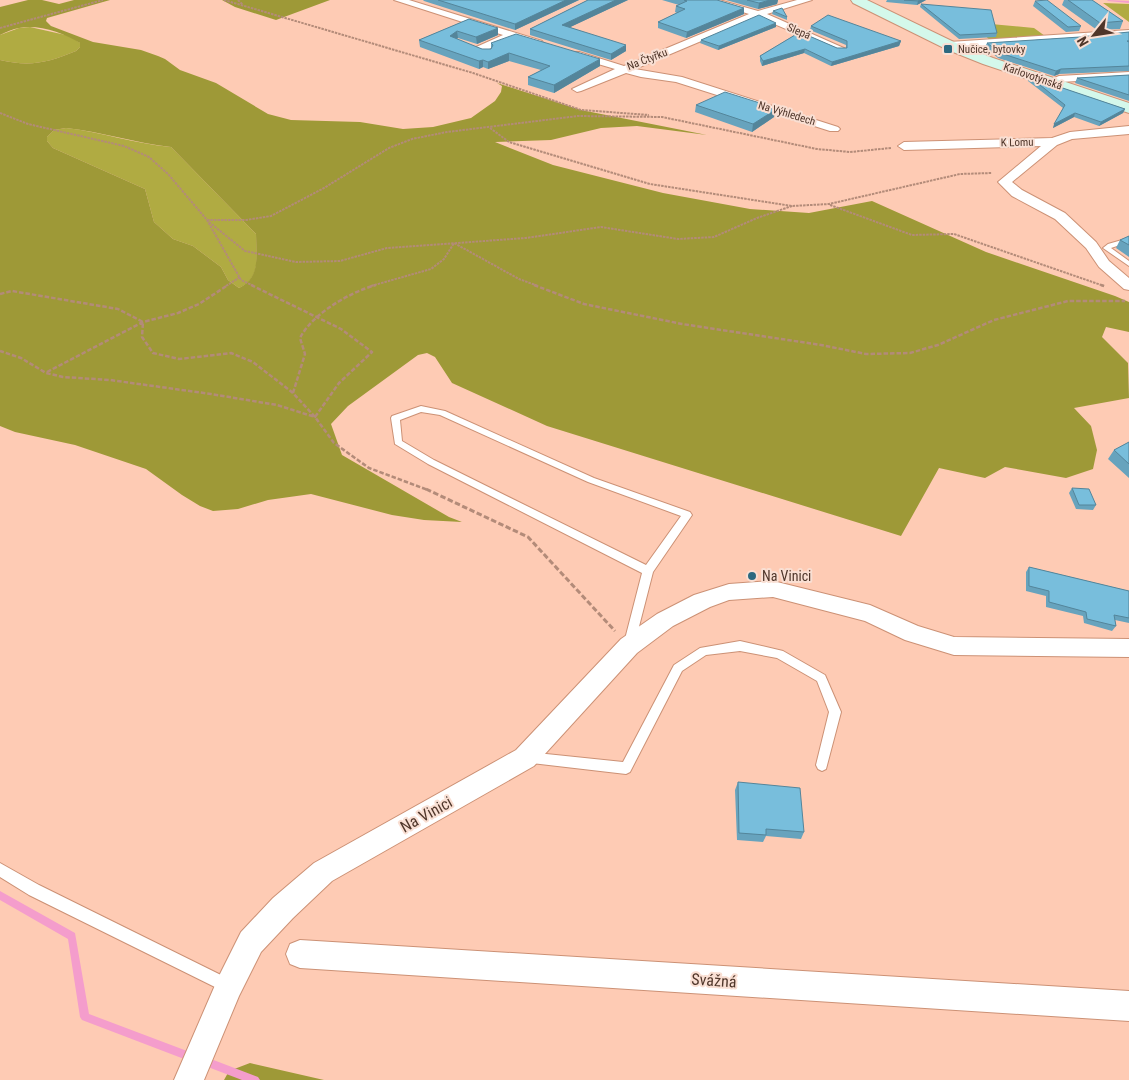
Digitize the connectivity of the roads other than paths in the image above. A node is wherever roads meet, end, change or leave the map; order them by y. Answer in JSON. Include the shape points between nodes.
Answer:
{"nodes":[{"id":1,"x":399,"y":0,"type":"edge"},
{"id":2,"x":709,"y":0,"type":"edge"},
{"id":3,"x":807,"y":0,"type":"edge"},
{"id":4,"x":857,"y":0,"type":"edge"},
{"id":5,"x":758,"y":14,"type":"junction"},
{"id":6,"x":1077,"y":24,"type":"edge"},
{"id":7,"x":533,"y":28,"type":"edge"},
{"id":8,"x":1129,"y":33,"type":"edge"},
{"id":9,"x":1092,"y":35,"type":"junction"},
{"id":10,"x":516,"y":36,"type":"junction"},
{"id":11,"x":949,"y":45,"type":"junction"},
{"id":12,"x":465,"y":46,"type":"edge"},
{"id":13,"x":551,"y":47,"type":"edge"},
{"id":14,"x":841,"y":49,"type":"edge"},
{"id":15,"x":569,"y":53,"type":"edge"},
{"id":16,"x":625,"y":69,"type":"junction"},
{"id":17,"x":1129,"y":75,"type":"edge"},
{"id":18,"x":1050,"y":82,"type":"junction"},
{"id":19,"x":577,"y":89,"type":"dead end"},
{"id":20,"x":1129,"y":108,"type":"edge"},
{"id":21,"x":834,"y":128,"type":"dead end"},
{"id":22,"x":1129,"y":130,"type":"edge"},
{"id":23,"x":1053,"y":142,"type":"junction"},
{"id":24,"x":904,"y":146,"type":"road end"},
{"id":25,"x":1129,"y":240,"type":"edge"},
{"id":26,"x":1129,"y":264,"type":"edge"},
{"id":27,"x":1129,"y":286,"type":"edge"},
{"id":28,"x":648,"y":571,"type":"junction"},
{"id":29,"x":629,"y":646,"type":"junction"},
{"id":30,"x":1129,"y":648,"type":"edge"},
{"id":31,"x":524,"y":758,"type":"junction"},
{"id":32,"x":822,"y":765,"type":"dead end"},
{"id":33,"x":0,"y":870,"type":"edge"},
{"id":34,"x":300,"y":954,"type":"dead end"},
{"id":35,"x":229,"y":986,"type":"junction"},
{"id":36,"x":1129,"y":1006,"type":"edge"},
{"id":37,"x":189,"y":1080,"type":"edge"}],
"edges":[{"from":1,"to":10,"type":"street"},
{"from":2,"to":5,"type":"street","name":"Slepá"},
{"from":3,"to":5,"type":"street","name":"Na Čtyřku"},
{"from":4,"to":11,"type":"main road","name":"Karlovotýnská"},
{"from":5,"to":14,"type":"street","name":"Slepá"},
{"from":5,"to":16,"type":"street","name":"Na Čtyřku"},
{"from":6,"to":9,"type":"street"},
{"from":7,"to":10,"type":"street"},
{"from":8,"to":9,"type":"street"},
{"from":9,"to":11,"type":"street"},
{"from":10,"to":12,"type":"street","via":[[505,38],[482,52]]},
{"from":10,"to":13,"type":"street"},
{"from":11,"to":18,"type":"main road","name":"Karlovotýnská"},
{"from":15,"to":16,"type":"street","name":"Na Čtyřku"},
{"from":16,"to":19,"type":"street"},
{"from":16,"to":21,"type":"street","name":"Na Výhledech","via":[[678,80]]},
{"from":17,"to":18,"type":"street"},
{"from":18,"to":20,"type":"main road","name":"Karlovotýnská"},
{"from":22,"to":23,"type":"street","name":"K Lomu","via":[[1070,136]]},
{"from":23,"to":24,"type":"street","name":"K Lomu"},
{"from":23,"to":27,"type":"street","via":[[1004,182],[1017,193],[1060,216]]},
{"from":25,"to":26,"type":"lane","via":[[1108,248]]},
{"from":28,"to":28,"type":"lane","via":[[431,462],[398,442],[395,418],[421,409],[442,413],[591,480],[687,515]]},
{"from":28,"to":29,"type":"lane"},
{"from":29,"to":30,"type":"street","name":"Na Vinici","via":[[665,620],[702,601],[729,592],[773,589],[870,614],[913,634],[954,646]]},
{"from":29,"to":31,"type":"street","name":"Na Vinici"},
{"from":31,"to":32,"type":"lane","via":[[626,768],[678,668],[704,651],[740,646],[779,654],[821,678],[835,712]]},
{"from":31,"to":35,"type":"street","name":"Na Vinici","via":[[324,872],[251,942]]},
{"from":33,"to":35,"type":"lane"},
{"from":34,"to":36,"type":"street","name":"Svážná"},
{"from":35,"to":37,"type":"street","name":"Na Vinici"}]}
